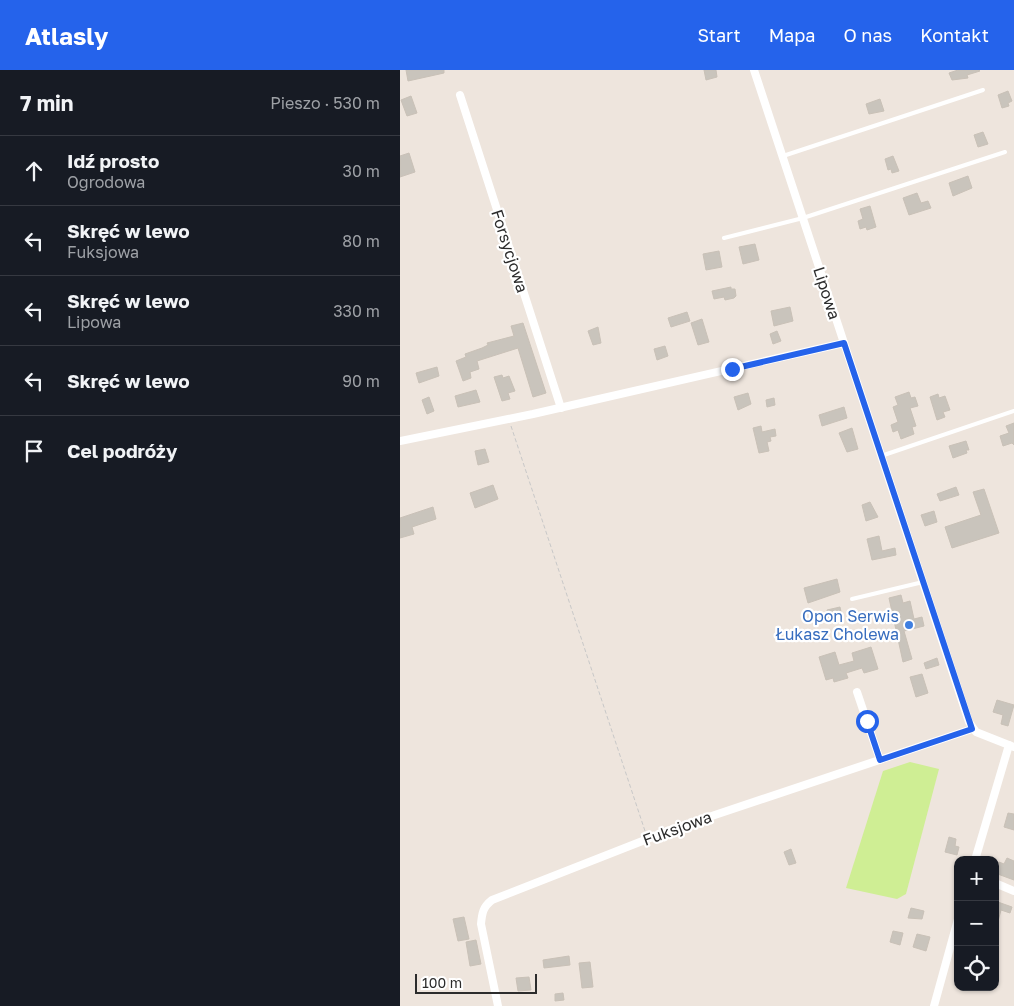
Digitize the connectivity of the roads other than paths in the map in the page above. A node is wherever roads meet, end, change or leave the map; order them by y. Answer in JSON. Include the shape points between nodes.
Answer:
{"nodes":[{"id":1,"x":754,"y":70,"type":"edge"},
{"id":2,"x":983,"y":90,"type":"dead end"},
{"id":3,"x":460,"y":95,"type":"dead end"},
{"id":4,"x":1005,"y":152,"type":"dead end"},
{"id":5,"x":783,"y":156,"type":"junction"},
{"id":6,"x":803,"y":218,"type":"junction"},
{"id":7,"x":724,"y":238,"type":"dead end"},
{"id":8,"x":844,"y":343,"type":"junction"},
{"id":9,"x":560,"y":408,"type":"junction"},
{"id":10,"x":1014,"y":411,"type":"edge"},
{"id":11,"x":400,"y":441,"type":"edge"},
{"id":12,"x":881,"y":456,"type":"junction"},
{"id":13,"x":923,"y":582,"type":"junction"},
{"id":14,"x":852,"y":600,"type":"dead end"},
{"id":15,"x":857,"y":692,"type":"dead end"},
{"id":16,"x":972,"y":729,"type":"junction"},
{"id":17,"x":1011,"y":746,"type":"edge"},
{"id":18,"x":880,"y":760,"type":"junction"},
{"id":19,"x":976,"y":856,"type":"edge"},
{"id":20,"x":999,"y":885,"type":"edge"},
{"id":21,"x":1014,"y":891,"type":"edge"},
{"id":22,"x":954,"y":934,"type":"edge"},
{"id":23,"x":498,"y":1006,"type":"edge"},
{"id":24,"x":934,"y":1006,"type":"edge"}],
"edges":[{"from":1,"to":5,"type":"street","name":"Lipowa"},
{"from":2,"to":5,"type":"lane"},
{"from":3,"to":9,"type":"street","name":"Forsycjowa"},
{"from":4,"to":6,"type":"lane"},
{"from":5,"to":6,"type":"street","name":"Lipowa"},
{"from":6,"to":7,"type":"lane"},
{"from":6,"to":8,"type":"street","name":"Lipowa"},
{"from":8,"to":9,"type":"street"},
{"from":8,"to":12,"type":"street","name":"Lipowa"},
{"from":9,"to":11,"type":"street"},
{"from":10,"to":12,"type":"lane"},
{"from":12,"to":13,"type":"street","name":"Lipowa"},
{"from":13,"to":14,"type":"lane"},
{"from":13,"to":16,"type":"street","name":"Lipowa"},
{"from":15,"to":18,"type":"street"},
{"from":16,"to":17,"type":"street"},
{"from":16,"to":18,"type":"street","name":"Fuksjowa"},
{"from":17,"to":19,"type":"street"},
{"from":18,"to":23,"type":"street","name":"Fuksjowa","via":[[647,839],[506,893],[486,905],[481,924]]},
{"from":20,"to":21,"type":"street"},
{"from":22,"to":24,"type":"street"}]}
